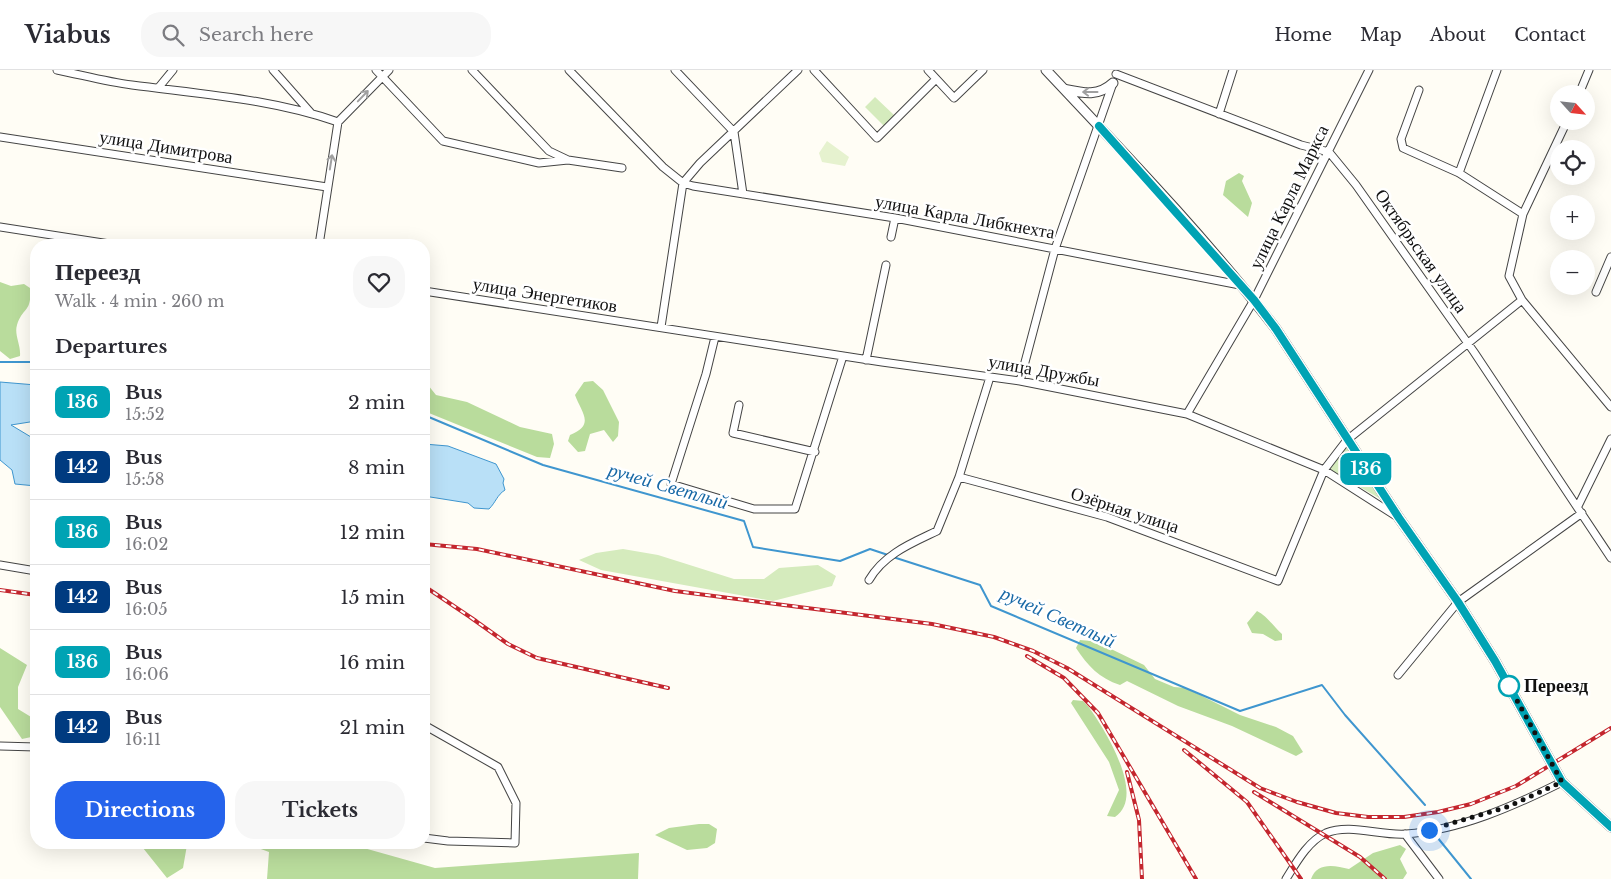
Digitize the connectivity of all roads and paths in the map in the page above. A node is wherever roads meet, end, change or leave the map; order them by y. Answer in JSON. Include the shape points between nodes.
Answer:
{"nodes":[{"id":1,"x":59,"y":70,"type":"edge"},
{"id":2,"x":173,"y":70,"type":"edge"},
{"id":3,"x":273,"y":70,"type":"edge"},
{"id":4,"x":376,"y":70,"type":"edge"},
{"id":5,"x":389,"y":70,"type":"edge"},
{"id":6,"x":472,"y":70,"type":"edge"},
{"id":7,"x":569,"y":70,"type":"edge"},
{"id":8,"x":675,"y":70,"type":"edge"},
{"id":9,"x":798,"y":70,"type":"edge"},
{"id":10,"x":814,"y":70,"type":"edge"},
{"id":11,"x":928,"y":70,"type":"edge"},
{"id":12,"x":983,"y":70,"type":"edge"},
{"id":13,"x":1046,"y":70,"type":"edge"},
{"id":14,"x":1233,"y":70,"type":"edge"},
{"id":15,"x":1369,"y":70,"type":"edge"},
{"id":16,"x":1497,"y":70,"type":"edge"},
{"id":17,"x":1589,"y":70,"type":"edge"},
{"id":18,"x":1115,"y":75,"type":"edge"},
{"id":19,"x":382,"y":77,"type":"junction"},
{"id":20,"x":936,"y":79,"type":"junction"},
{"id":21,"x":1583,"y":85,"type":"edge"},
{"id":22,"x":159,"y":87,"type":"junction"},
{"id":23,"x":1064,"y":89,"type":"junction"},
{"id":24,"x":1419,"y":90,"type":"dead end"},
{"id":25,"x":312,"y":113,"type":"junction"},
{"id":26,"x":1219,"y":114,"type":"junction"},
{"id":27,"x":338,"y":122,"type":"junction"},
{"id":28,"x":1099,"y":126,"type":"junction"},
{"id":29,"x":1563,"y":130,"type":"edge"},
{"id":30,"x":734,"y":132,"type":"junction"},
{"id":31,"x":0,"y":137,"type":"edge"},
{"id":32,"x":1329,"y":152,"type":"junction"},
{"id":33,"x":568,"y":160,"type":"junction"},
{"id":34,"x":622,"y":168,"type":"dead end"},
{"id":35,"x":1458,"y":173,"type":"junction"},
{"id":36,"x":683,"y":183,"type":"junction"},
{"id":37,"x":327,"y":187,"type":"junction"},
{"id":38,"x":744,"y":194,"type":"junction"},
{"id":39,"x":1523,"y":214,"type":"junction"},
{"id":40,"x":895,"y":218,"type":"junction"},
{"id":41,"x":0,"y":227,"type":"edge"},
{"id":42,"x":891,"y":237,"type":"dead end"},
{"id":43,"x":77,"y":239,"type":"edge"},
{"id":44,"x":320,"y":239,"type":"edge"},
{"id":45,"x":1055,"y":249,"type":"junction"},
{"id":46,"x":1611,"y":257,"type":"edge"},
{"id":47,"x":886,"y":265,"type":"dead end"},
{"id":48,"x":1240,"y":285,"type":"junction"},
{"id":49,"x":430,"y":292,"type":"edge"},
{"id":50,"x":1596,"y":292,"type":"dead end"},
{"id":51,"x":1254,"y":300,"type":"junction"},
{"id":52,"x":1522,"y":300,"type":"junction"},
{"id":53,"x":661,"y":327,"type":"junction"},
{"id":54,"x":715,"y":337,"type":"junction"},
{"id":55,"x":1468,"y":344,"type":"junction"},
{"id":56,"x":843,"y":356,"type":"junction"},
{"id":57,"x":866,"y":360,"type":"junction"},
{"id":58,"x":990,"y":376,"type":"junction"},
{"id":59,"x":1020,"y":381,"type":"junction"},
{"id":60,"x":739,"y":405,"type":"dead end"},
{"id":61,"x":1611,"y":407,"type":"edge"},
{"id":62,"x":1187,"y":414,"type":"junction"},
{"id":63,"x":1611,"y":439,"type":"edge"},
{"id":64,"x":1347,"y":440,"type":"junction"},
{"id":65,"x":815,"y":452,"type":"junction"},
{"id":66,"x":1324,"y":470,"type":"junction"},
{"id":67,"x":959,"y":477,"type":"junction"},
{"id":68,"x":1580,"y":509,"type":"junction"},
{"id":69,"x":1399,"y":518,"type":"junction"},
{"id":70,"x":1611,"y":558,"type":"edge"},
{"id":71,"x":0,"y":565,"type":"edge"},
{"id":72,"x":30,"y":570,"type":"edge"},
{"id":73,"x":870,"y":580,"type":"dead end"},
{"id":74,"x":1458,"y":602,"type":"junction"},
{"id":75,"x":1398,"y":675,"type":"dead end"},
{"id":76,"x":430,"y":728,"type":"edge"},
{"id":77,"x":0,"y":746,"type":"edge"},
{"id":78,"x":30,"y":746,"type":"edge"},
{"id":79,"x":1562,"y":782,"type":"junction"},
{"id":80,"x":1611,"y":827,"type":"edge"},
{"id":81,"x":1405,"y":834,"type":"junction"},
{"id":82,"x":430,"y":839,"type":"edge"},
{"id":83,"x":1286,"y":879,"type":"edge"},
{"id":84,"x":1438,"y":879,"type":"edge"}],
"edges":[{"from":1,"to":22,"type":"street","via":[[132,85]]},
{"from":2,"to":22,"type":"street"},
{"from":3,"to":25,"type":"street"},
{"from":4,"to":19,"type":"street"},
{"from":5,"to":19,"type":"street"},
{"from":6,"to":33,"type":"street","via":[[549,150]]},
{"from":7,"to":36,"type":"street","via":[[663,167]]},
{"from":8,"to":30,"type":"street"},
{"from":9,"to":30,"type":"street"},
{"from":10,"to":20,"type":"street","via":[[877,138]]},
{"from":11,"to":20,"type":"street"},
{"from":12,"to":20,"type":"street","via":[[954,98]]},
{"from":13,"to":23,"type":"street"},
{"from":14,"to":26,"type":"street"},
{"from":15,"to":32,"type":"street","name":"улица Карла Маркса"},
{"from":16,"to":35,"type":"street"},
{"from":17,"to":21,"type":"street"},
{"from":18,"to":23,"type":"street","one_way":true,"via":[[1098,93]]},
{"from":18,"to":26,"type":"street"},
{"from":18,"to":28,"type":"street"},
{"from":27,"to":19,"type":"street","one_way":true},
{"from":19,"to":33,"type":"street","via":[[443,141],[539,162]]},
{"from":22,"to":25,"type":"street"},
{"from":23,"to":28,"type":"street"},
{"from":24,"to":35,"type":"street","via":[[1401,138],[1403,148]]},
{"from":25,"to":27,"type":"street"},
{"from":26,"to":32,"type":"street","via":[[1301,145]]},
{"from":37,"to":27,"type":"street","one_way":true},
{"from":28,"to":45,"type":"street"},
{"from":28,"to":48,"type":"street"},
{"from":29,"to":39,"type":"street"},
{"from":30,"to":36,"type":"street"},
{"from":30,"to":38,"type":"street"},
{"from":31,"to":37,"type":"street","name":"улица Димитрова"},
{"from":32,"to":51,"type":"street","name":"улица Карла Маркса"},
{"from":32,"to":55,"type":"street","name":"Октябрьская улица","via":[[1356,185]]},
{"from":33,"to":34,"type":"street"},
{"from":35,"to":39,"type":"street"},
{"from":36,"to":38,"type":"street","name":"улица Карла Либкнехта"},
{"from":36,"to":53,"type":"street"},
{"from":37,"to":44,"type":"street"},
{"from":38,"to":40,"type":"street","name":"улица Карла Либкнехта"},
{"from":39,"to":52,"type":"street","via":[[1509,276]]},
{"from":40,"to":42,"type":"street"},
{"from":40,"to":45,"type":"street","name":"улица Карла Либкнехта"},
{"from":41,"to":43,"type":"street"},
{"from":45,"to":48,"type":"street","name":"улица Карла Либкнехта"},
{"from":45,"to":59,"type":"street"},
{"from":46,"to":50,"type":"street"},
{"from":47,"to":57,"type":"street"},
{"from":48,"to":51,"type":"street"},
{"from":49,"to":53,"type":"street","name":"улица Энергетиков"},
{"from":51,"to":62,"type":"street","name":"улица Карла Маркса"},
{"from":51,"to":64,"type":"street","via":[[1294,355]]},
{"from":52,"to":55,"type":"street"},
{"from":52,"to":61,"type":"street"},
{"from":53,"to":54,"type":"street","name":"улица Дружбы"},
{"from":54,"to":56,"type":"street","name":"улица Дружбы"},
{"from":54,"to":65,"type":"street","via":[[671,484],[754,509],[795,509]]},
{"from":55,"to":64,"type":"street"},
{"from":55,"to":68,"type":"street","name":"Октябрьская улица"},
{"from":56,"to":57,"type":"street","name":"улица Дружбы"},
{"from":56,"to":65,"type":"street"},
{"from":57,"to":58,"type":"street","name":"улица Дружбы"},
{"from":58,"to":59,"type":"street","name":"улица Дружбы"},
{"from":58,"to":67,"type":"street"},
{"from":59,"to":62,"type":"street","name":"улица Дружбы"},
{"from":60,"to":65,"type":"street","via":[[733,432]]},
{"from":62,"to":66,"type":"street","name":"улица Дружбы"},
{"from":63,"to":68,"type":"street"},
{"from":64,"to":66,"type":"street"},
{"from":64,"to":69,"type":"street"},
{"from":66,"to":67,"type":"street","name":"Озёрная улица","via":[[1278,581],[1107,517]]},
{"from":66,"to":69,"type":"street","name":"улица Дружбы"},
{"from":67,"to":73,"type":"street","via":[[938,531],[895,553],[875,570]]},
{"from":68,"to":70,"type":"street","name":"Октябрьская улица"},
{"from":68,"to":74,"type":"street"},
{"from":69,"to":74,"type":"street"},
{"from":71,"to":72,"type":"street"},
{"from":74,"to":75,"type":"street"},
{"from":74,"to":79,"type":"street","via":[[1495,661]]},
{"from":76,"to":82,"type":"street","via":[[498,767],[516,803],[515,843]]},
{"from":77,"to":78,"type":"street"},
{"from":79,"to":80,"type":"street"},
{"from":79,"to":81,"type":"street","via":[[1514,804],[1439,828]]},
{"from":81,"to":83,"type":"street","via":[[1343,830],[1324,834],[1304,853]]},
{"from":81,"to":84,"type":"street"}]}
